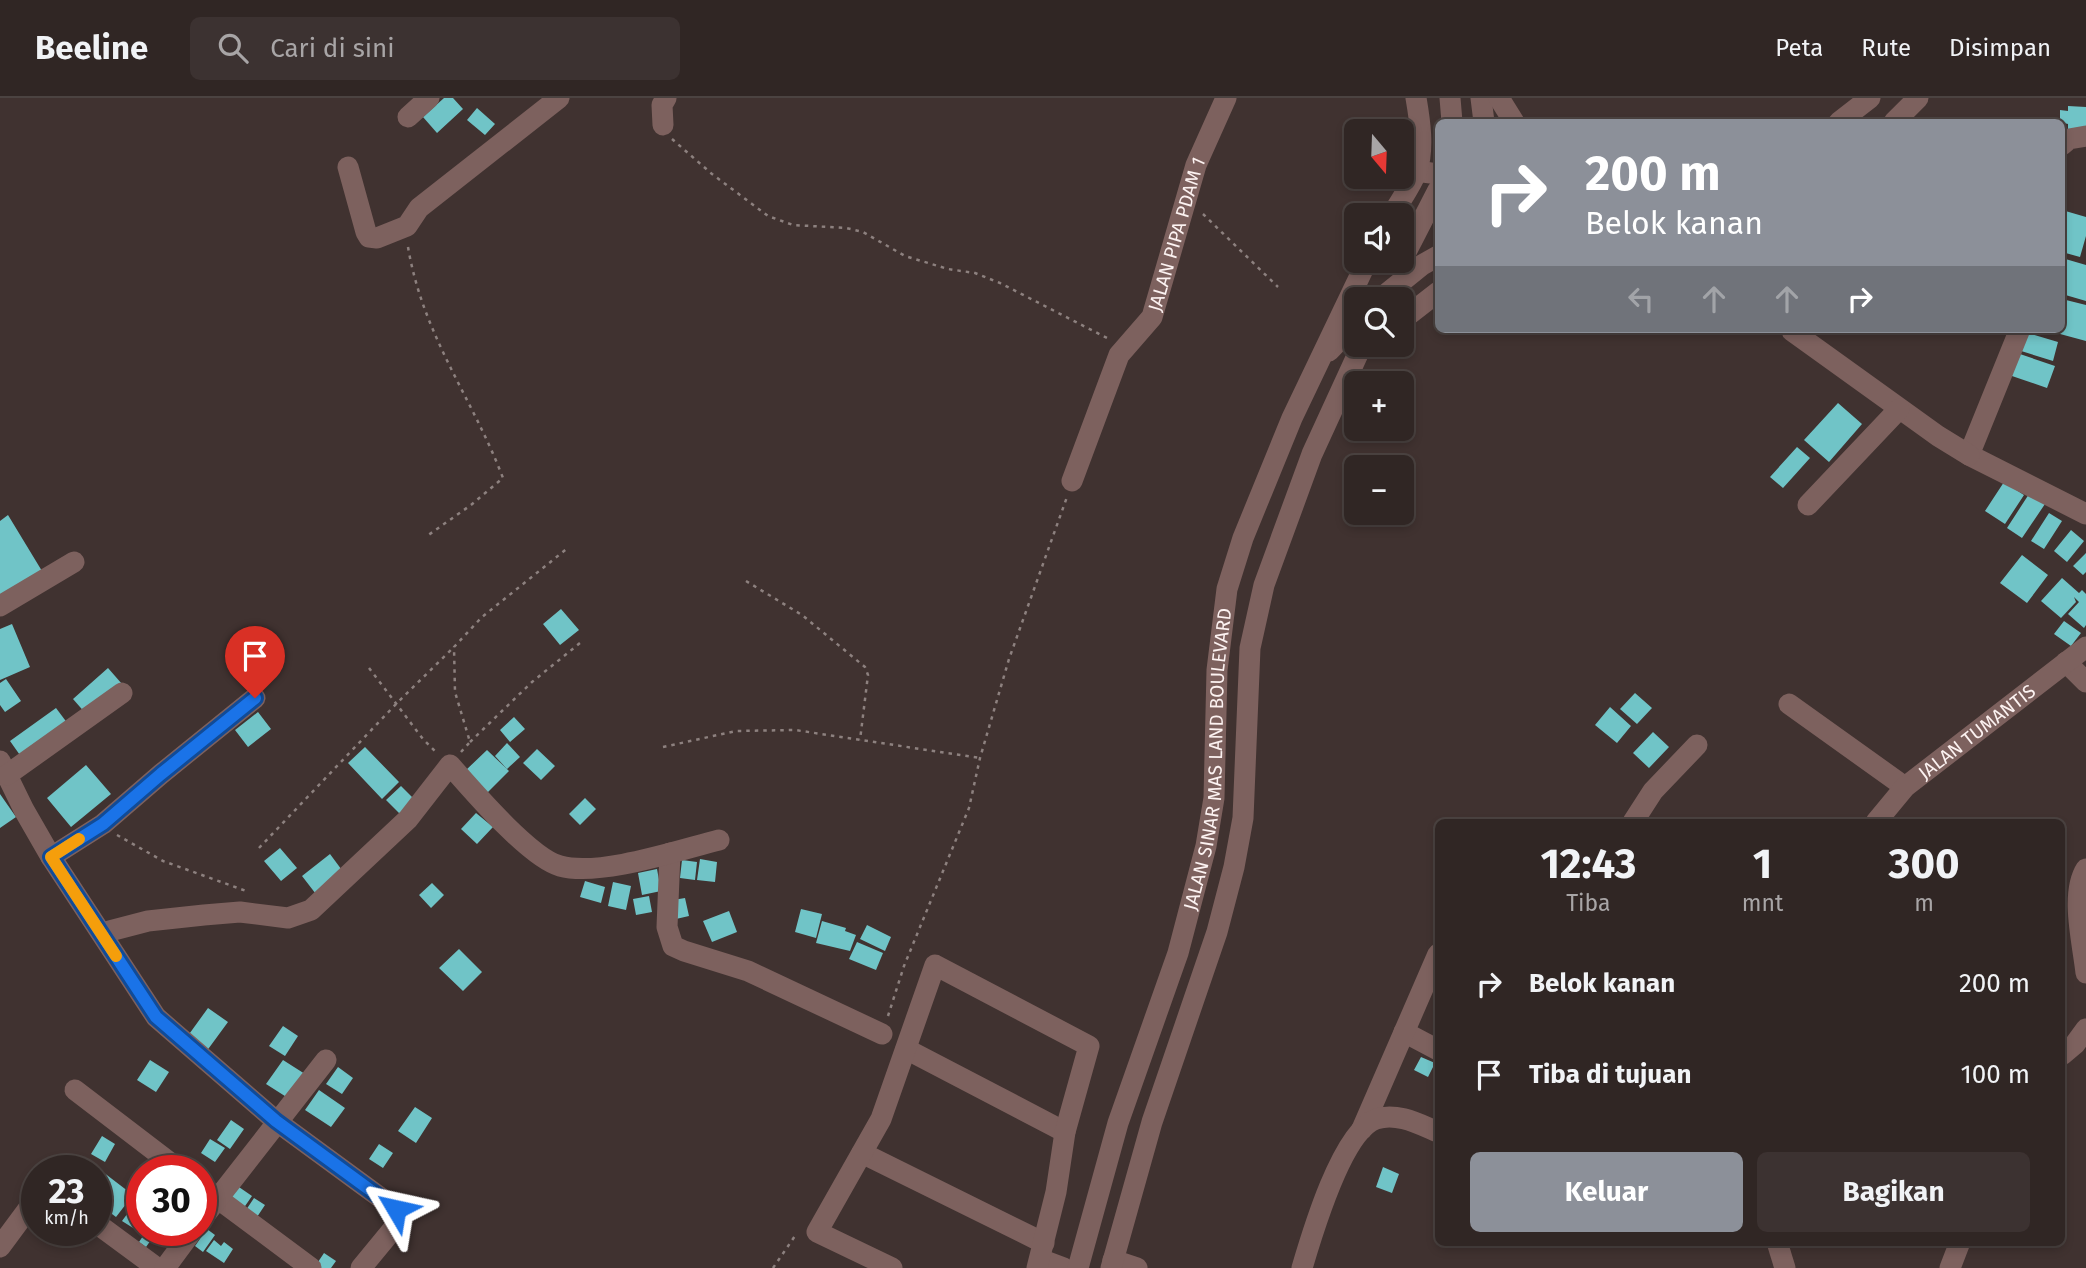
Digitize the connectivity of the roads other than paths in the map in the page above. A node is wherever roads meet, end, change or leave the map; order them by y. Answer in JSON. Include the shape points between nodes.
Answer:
{"nodes":[{"id":1,"x":429,"y":98,"type":"edge"},
{"id":2,"x":559,"y":98,"type":"edge"},
{"id":3,"x":666,"y":98,"type":"edge"},
{"id":4,"x":1226,"y":98,"type":"edge"},
{"id":5,"x":1416,"y":98,"type":"edge"},
{"id":6,"x":1450,"y":98,"type":"edge"},
{"id":7,"x":1481,"y":98,"type":"edge"},
{"id":8,"x":1499,"y":98,"type":"edge"},
{"id":9,"x":1870,"y":98,"type":"edge"},
{"id":10,"x":1918,"y":98,"type":"edge"},
{"id":11,"x":408,"y":117,"type":"dead end"},
{"id":12,"x":1452,"y":119,"type":"edge"},
{"id":13,"x":1484,"y":119,"type":"edge"},
{"id":14,"x":1512,"y":119,"type":"edge"},
{"id":15,"x":1843,"y":119,"type":"edge"},
{"id":16,"x":1897,"y":119,"type":"edge"},
{"id":17,"x":663,"y":124,"type":"road end"},
{"id":18,"x":2086,"y":136,"type":"edge"},
{"id":19,"x":2065,"y":142,"type":"edge"},
{"id":20,"x":348,"y":167,"type":"dead end"},
{"id":21,"x":1416,"y":171,"type":"junction"},
{"id":22,"x":1435,"y":174,"type":"edge"},
{"id":23,"x":1435,"y":196,"type":"edge"},
{"id":24,"x":1399,"y":203,"type":"edge"},
{"id":25,"x":1414,"y":235,"type":"edge"},
{"id":26,"x":1435,"y":258,"type":"edge"},
{"id":27,"x":1361,"y":273,"type":"edge"},
{"id":28,"x":1395,"y":287,"type":"edge"},
{"id":29,"x":1435,"y":294,"type":"edge"},
{"id":30,"x":1414,"y":311,"type":"edge"},
{"id":31,"x":1796,"y":333,"type":"edge"},
{"id":32,"x":2018,"y":333,"type":"edge"},
{"id":33,"x":1344,"y":335,"type":"edge"},
{"id":34,"x":1358,"y":357,"type":"edge"},
{"id":35,"x":1318,"y":362,"type":"junction"},
{"id":36,"x":1899,"y":409,"type":"junction"},
{"id":37,"x":1969,"y":455,"type":"junction"},
{"id":38,"x":1072,"y":481,"type":"road end"},
{"id":39,"x":1808,"y":505,"type":"dead end"},
{"id":40,"x":2086,"y":514,"type":"edge"},
{"id":41,"x":74,"y":562,"type":"dead end"},
{"id":42,"x":0,"y":607,"type":"edge"},
{"id":43,"x":2086,"y":647,"type":"edge"},
{"id":44,"x":2066,"y":662,"type":"junction"},
{"id":45,"x":2086,"y":682,"type":"edge"},
{"id":46,"x":122,"y":693,"type":"dead end"},
{"id":47,"x":255,"y":698,"type":"dead end"},
{"id":48,"x":1788,"y":704,"type":"dead end"},
{"id":49,"x":1697,"y":745,"type":"dead end"},
{"id":50,"x":4,"y":768,"type":"edge"},
{"id":51,"x":1905,"y":787,"type":"junction"},
{"id":52,"x":1635,"y":819,"type":"edge"},
{"id":53,"x":1878,"y":819,"type":"edge"},
{"id":54,"x":719,"y":840,"type":"dead end"},
{"id":55,"x":670,"y":853,"type":"junction"},
{"id":56,"x":51,"y":857,"type":"junction"},
{"id":57,"x":2086,"y":869,"type":"edge"},
{"id":58,"x":102,"y":933,"type":"junction"},
{"id":59,"x":1435,"y":961,"type":"edge"},
{"id":60,"x":2086,"y":973,"type":"edge"},
{"id":61,"x":2086,"y":1029,"type":"edge"},
{"id":62,"x":1404,"y":1032,"type":"junction"},
{"id":63,"x":881,"y":1034,"type":"road end"},
{"id":64,"x":1435,"y":1048,"type":"edge"},
{"id":65,"x":906,"y":1049,"type":"junction"},
{"id":66,"x":2065,"y":1052,"type":"edge"},
{"id":67,"x":326,"y":1060,"type":"dead end"},
{"id":68,"x":75,"y":1090,"type":"dead end"},
{"id":69,"x":276,"y":1121,"type":"junction"},
{"id":70,"x":1362,"y":1129,"type":"junction"},
{"id":71,"x":1435,"y":1131,"type":"edge"},
{"id":72,"x":1065,"y":1132,"type":"junction"},
{"id":73,"x":862,"y":1153,"type":"junction"},
{"id":74,"x":160,"y":1155,"type":"edge"},
{"id":75,"x":217,"y":1184,"type":"edge"},
{"id":76,"x":217,"y":1199,"type":"edge"},
{"id":77,"x":21,"y":1219,"type":"edge"},
{"id":78,"x":112,"y":1235,"type":"edge"},
{"id":79,"x":181,"y":1246,"type":"edge"},
{"id":80,"x":1778,"y":1246,"type":"edge"},
{"id":81,"x":1958,"y":1246,"type":"edge"},
{"id":82,"x":0,"y":1247,"type":"edge"},
{"id":83,"x":1041,"y":1257,"type":"edge"},
{"id":84,"x":1112,"y":1264,"type":"edge"},
{"id":85,"x":369,"y":1266,"type":"edge"},
{"id":86,"x":157,"y":1268,"type":"edge"},
{"id":87,"x":165,"y":1268,"type":"edge"},
{"id":88,"x":311,"y":1268,"type":"edge"},
{"id":89,"x":891,"y":1268,"type":"edge"},
{"id":90,"x":1063,"y":1268,"type":"edge"},
{"id":91,"x":1079,"y":1268,"type":"edge"},
{"id":92,"x":1137,"y":1268,"type":"edge"},
{"id":93,"x":1302,"y":1268,"type":"edge"},
{"id":94,"x":1785,"y":1268,"type":"edge"},
{"id":95,"x":1950,"y":1268,"type":"edge"}],
"edges":[{"from":1,"to":11,"type":"street"},
{"from":2,"to":20,"type":"street","via":[[419,208],[407,226],[377,238],[369,237]]},
{"from":3,"to":17,"type":"street"},
{"from":4,"to":38,"type":"street","name":"JALAN PIPA PDAM 1","via":[[1196,165],[1152,317],[1119,355]]},
{"from":5,"to":21,"type":"street","via":[[1421,147]]},
{"from":6,"to":12,"type":"street"},
{"from":7,"to":13,"type":"street"},
{"from":8,"to":14,"type":"street"},
{"from":9,"to":15,"type":"street"},
{"from":10,"to":16,"type":"street"},
{"from":18,"to":19,"type":"street"},
{"from":21,"to":22,"type":"street"},
{"from":21,"to":24,"type":"street"},
{"from":23,"to":25,"type":"street"},
{"from":26,"to":28,"type":"street"},
{"from":27,"to":35,"type":"street","name":"JALAN SINAR MAS LAND BOULEVARD"},
{"from":29,"to":30,"type":"street"},
{"from":31,"to":36,"type":"street"},
{"from":32,"to":37,"type":"street"},
{"from":33,"to":35,"type":"street"},
{"from":34,"to":84,"type":"street","name":"JALAN SINAR MAS LAND BOULEVARD","via":[[1312,454],[1264,585],[1250,648],[1243,818],[1234,867]]},
{"from":35,"to":91,"type":"street","name":"JALAN SINAR MAS LAND BOULEVARD","via":[[1243,538],[1227,589],[1217,670],[1214,798],[1206,846],[1178,953],[1118,1123]]},
{"from":36,"to":37,"type":"street"},
{"from":36,"to":39,"type":"street"},
{"from":37,"to":40,"type":"street"},
{"from":41,"to":42,"type":"street"},
{"from":43,"to":44,"type":"street","name":"JALAN TUMANTIS"},
{"from":44,"to":45,"type":"street"},
{"from":44,"to":51,"type":"street","name":"JALAN TUMANTIS"},
{"from":46,"to":50,"type":"street"},
{"from":47,"to":56,"type":"street","via":[[103,824]]},
{"from":48,"to":51,"type":"street"},
{"from":49,"to":52,"type":"street","via":[[1653,791]]},
{"from":50,"to":56,"type":"street"},
{"from":51,"to":53,"type":"street","name":"JALAN TUMANTIS"},
{"from":54,"to":55,"type":"street"},
{"from":55,"to":58,"type":"street","via":[[607,866],[559,866],[528,846],[450,765],[408,819],[311,911],[288,918],[240,912],[204,915],[148,921]]},
{"from":55,"to":63,"type":"street","via":[[667,927],[673,946],[748,971]]},
{"from":56,"to":58,"type":"street"},
{"from":57,"to":60,"type":"street","via":[[2080,879],[2079,907]]},
{"from":58,"to":69,"type":"street","via":[[156,1017]]},
{"from":59,"to":62,"type":"street"},
{"from":61,"to":66,"type":"street"},
{"from":62,"to":64,"type":"street"},
{"from":62,"to":70,"type":"street"},
{"from":65,"to":72,"type":"street"},
{"from":65,"to":72,"type":"street","via":[[935,965],[1089,1046]]},
{"from":65,"to":73,"type":"street","via":[[881,1119]]},
{"from":67,"to":69,"type":"street"},
{"from":68,"to":74,"type":"street"},
{"from":69,"to":75,"type":"street"},
{"from":69,"to":85,"type":"street","via":[[396,1209],[398,1223]]},
{"from":70,"to":71,"type":"street","via":[[1390,1116]]},
{"from":70,"to":93,"type":"street","via":[[1349,1145],[1326,1197]]},
{"from":72,"to":83,"type":"street"},
{"from":73,"to":83,"type":"street"},
{"from":73,"to":89,"type":"street","via":[[817,1232]]},
{"from":76,"to":88,"type":"street"},
{"from":77,"to":82,"type":"street"},
{"from":78,"to":86,"type":"street"},
{"from":79,"to":87,"type":"street"},
{"from":80,"to":94,"type":"street"},
{"from":81,"to":95,"type":"street"},
{"from":83,"to":90,"type":"street"},
{"from":84,"to":92,"type":"street"}]}
